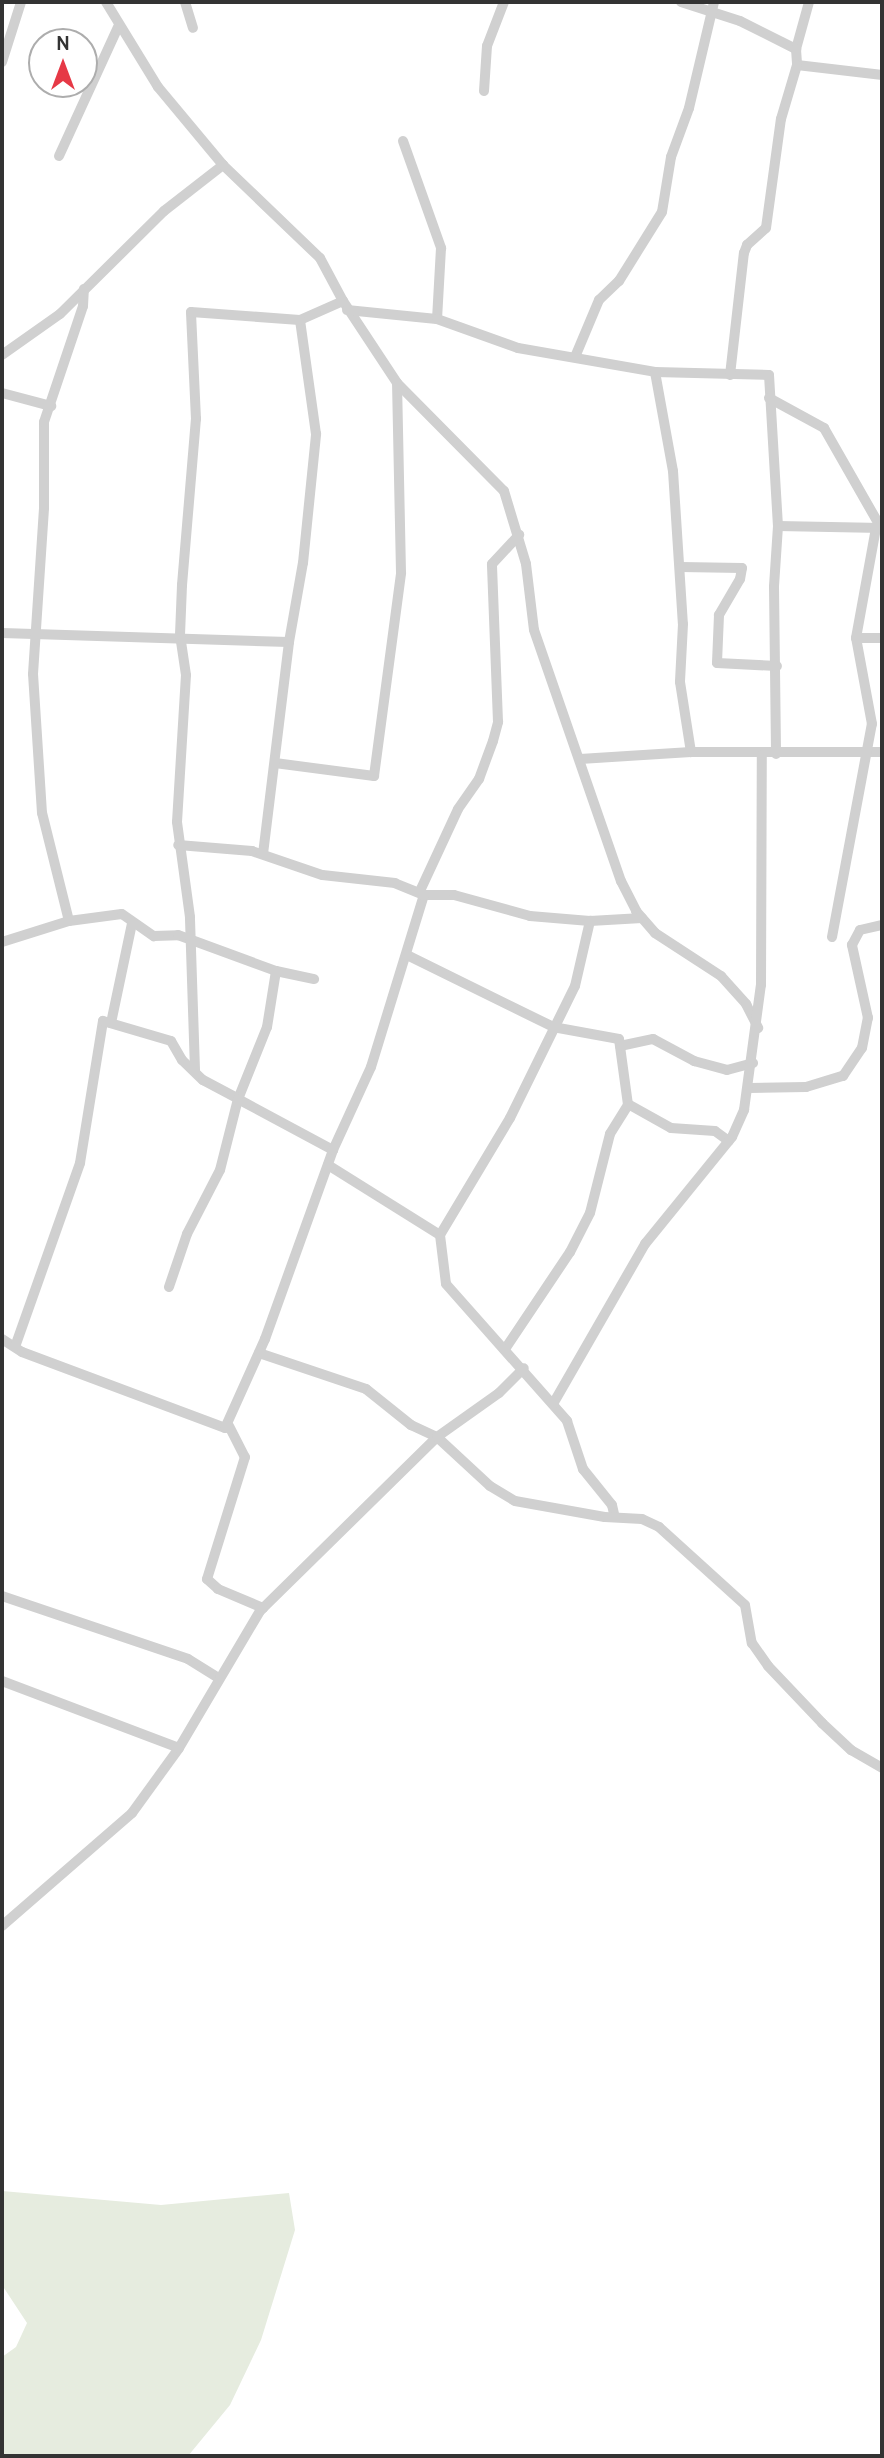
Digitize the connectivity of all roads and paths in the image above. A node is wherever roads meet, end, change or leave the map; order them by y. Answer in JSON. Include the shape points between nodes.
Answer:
{"nodes":[{"id":1,"x":21,"y":2,"type":"edge"},
{"id":2,"x":106,"y":2,"type":"edge"},
{"id":3,"x":185,"y":2,"type":"edge"},
{"id":4,"x":504,"y":2,"type":"edge"},
{"id":5,"x":681,"y":2,"type":"edge"},
{"id":6,"x":809,"y":2,"type":"edge"},
{"id":7,"x":714,"y":7,"type":"edge"},
{"id":8,"x":118,"y":27,"type":"junction"},
{"id":9,"x":193,"y":27,"type":"dead end"},
{"id":10,"x":796,"y":49,"type":"junction"},
{"id":11,"x":2,"y":62,"type":"edge"},
{"id":12,"x":797,"y":65,"type":"junction"},
{"id":13,"x":882,"y":75,"type":"edge"},
{"id":14,"x":484,"y":92,"type":"dead end"},
{"id":15,"x":403,"y":141,"type":"dead end"},
{"id":16,"x":59,"y":156,"type":"dead end"},
{"id":17,"x":223,"y":165,"type":"junction"},
{"id":18,"x":84,"y":289,"type":"junction"},
{"id":19,"x":345,"y":306,"type":"junction"},
{"id":20,"x":437,"y":319,"type":"junction"},
{"id":21,"x":300,"y":320,"type":"junction"},
{"id":22,"x":2,"y":355,"type":"edge"},
{"id":23,"x":575,"y":357,"type":"junction"},
{"id":24,"x":655,"y":372,"type":"junction"},
{"id":25,"x":730,"y":374,"type":"junction"},
{"id":26,"x":397,"y":383,"type":"junction"},
{"id":27,"x":2,"y":393,"type":"edge"},
{"id":28,"x":769,"y":398,"type":"junction"},
{"id":29,"x":51,"y":406,"type":"junction"},
{"id":30,"x":778,"y":526,"type":"junction"},
{"id":31,"x":880,"y":528,"type":"edge"},
{"id":32,"x":519,"y":535,"type":"junction"},
{"id":33,"x":681,"y":567,"type":"junction"},
{"id":34,"x":2,"y":633,"type":"edge"},
{"id":35,"x":37,"y":634,"type":"junction"},
{"id":36,"x":180,"y":635,"type":"junction"},
{"id":37,"x":856,"y":638,"type":"junction"},
{"id":38,"x":882,"y":638,"type":"edge"},
{"id":39,"x":289,"y":642,"type":"junction"},
{"id":40,"x":777,"y":666,"type":"junction"},
{"id":41,"x":691,"y":752,"type":"junction"},
{"id":42,"x":882,"y":752,"type":"edge"},
{"id":43,"x":776,"y":754,"type":"junction"},
{"id":44,"x":865,"y":754,"type":"junction"},
{"id":45,"x":762,"y":755,"type":"junction"},
{"id":46,"x":580,"y":759,"type":"junction"},
{"id":47,"x":275,"y":763,"type":"junction"},
{"id":48,"x":178,"y":845,"type":"junction"},
{"id":49,"x":263,"y":854,"type":"junction"},
{"id":50,"x":422,"y":893,"type":"junction"},
{"id":51,"x":642,"y":918,"type":"junction"},
{"id":52,"x":69,"y":921,"type":"junction"},
{"id":53,"x":590,"y":921,"type":"junction"},
{"id":54,"x":132,"y":923,"type":"junction"},
{"id":55,"x":882,"y":925,"type":"edge"},
{"id":56,"x":832,"y":937,"type":"dead end"},
{"id":57,"x":188,"y":941,"type":"junction"},
{"id":58,"x":2,"y":942,"type":"edge"},
{"id":59,"x":409,"y":956,"type":"junction"},
{"id":60,"x":276,"y":971,"type":"junction"},
{"id":61,"x":314,"y":979,"type":"dead end"},
{"id":62,"x":111,"y":1023,"type":"junction"},
{"id":63,"x":553,"y":1027,"type":"junction"},
{"id":64,"x":758,"y":1028,"type":"junction"},
{"id":65,"x":620,"y":1046,"type":"junction"},
{"id":66,"x":753,"y":1063,"type":"junction"},
{"id":67,"x":195,"y":1070,"type":"junction"},
{"id":68,"x":749,"y":1088,"type":"junction"},
{"id":69,"x":238,"y":1099,"type":"junction"},
{"id":70,"x":628,"y":1105,"type":"junction"},
{"id":71,"x":729,"y":1141,"type":"junction"},
{"id":72,"x":333,"y":1150,"type":"junction"},
{"id":73,"x":328,"y":1165,"type":"junction"},
{"id":74,"x":440,"y":1235,"type":"junction"},
{"id":75,"x":169,"y":1287,"type":"dead end"},
{"id":76,"x":2,"y":1339,"type":"edge"},
{"id":77,"x":16,"y":1344,"type":"junction"},
{"id":78,"x":505,"y":1349,"type":"junction"},
{"id":79,"x":259,"y":1353,"type":"junction"},
{"id":80,"x":524,"y":1368,"type":"junction"},
{"id":81,"x":553,"y":1404,"type":"junction"},
{"id":82,"x":229,"y":1426,"type":"junction"},
{"id":83,"x":437,"y":1437,"type":"junction"},
{"id":84,"x":614,"y":1514,"type":"junction"},
{"id":85,"x":2,"y":1595,"type":"edge"},
{"id":86,"x":263,"y":1608,"type":"junction"},
{"id":87,"x":219,"y":1678,"type":"junction"},
{"id":88,"x":2,"y":1681,"type":"edge"},
{"id":89,"x":179,"y":1748,"type":"junction"},
{"id":90,"x":882,"y":1768,"type":"edge"},
{"id":91,"x":2,"y":1926,"type":"edge"}],
"edges":[{"from":1,"to":11,"type":"street"},
{"from":2,"to":8,"type":"street"},
{"from":3,"to":9,"type":"street"},
{"from":4,"to":14,"type":"street","via":[[487,46]]},
{"from":5,"to":7,"type":"street"},
{"from":6,"to":10,"type":"street"},
{"from":7,"to":10,"type":"street"},
{"from":7,"to":23,"type":"street","via":[[671,157],[662,212],[619,281],[599,300]]},
{"from":8,"to":16,"type":"street"},
{"from":8,"to":17,"type":"street","via":[[158,87]]},
{"from":10,"to":12,"type":"street"},
{"from":12,"to":13,"type":"street"},
{"from":12,"to":25,"type":"street","via":[[781,119],[766,228],[744,253]]},
{"from":15,"to":20,"type":"street","via":[[441,248]]},
{"from":17,"to":18,"type":"street","via":[[164,211]]},
{"from":17,"to":19,"type":"street","via":[[320,258]]},
{"from":18,"to":22,"type":"street","via":[[60,314]]},
{"from":18,"to":29,"type":"street","via":[[83,306]]},
{"from":19,"to":20,"type":"street"},
{"from":19,"to":21,"type":"street"},
{"from":19,"to":26,"type":"street"},
{"from":20,"to":23,"type":"street","via":[[489,340]]},
{"from":21,"to":36,"type":"street","via":[[191,312],[196,419]]},
{"from":21,"to":39,"type":"street","via":[[316,434],[312,510]]},
{"from":23,"to":24,"type":"street"},
{"from":24,"to":25,"type":"street"},
{"from":24,"to":33,"type":"street","via":[[669,438]]},
{"from":25,"to":28,"type":"street","via":[[769,375]]},
{"from":26,"to":32,"type":"street","via":[[504,491]]},
{"from":26,"to":47,"type":"street","via":[[401,573],[374,776]]},
{"from":27,"to":29,"type":"street"},
{"from":28,"to":30,"type":"street"},
{"from":28,"to":31,"type":"street","via":[[824,428]]},
{"from":29,"to":35,"type":"street","via":[[44,422]]},
{"from":30,"to":31,"type":"street"},
{"from":30,"to":40,"type":"street","via":[[774,587]]},
{"from":31,"to":37,"type":"street"},
{"from":32,"to":46,"type":"street","via":[[534,630]]},
{"from":32,"to":50,"type":"street","via":[[492,565],[498,722],[493,741]]},
{"from":33,"to":40,"type":"street","via":[[742,568],[719,615],[717,663]]},
{"from":33,"to":41,"type":"street","via":[[680,682]]},
{"from":34,"to":35,"type":"street"},
{"from":35,"to":36,"type":"street"},
{"from":35,"to":52,"type":"street","via":[[34,737],[43,813]]},
{"from":36,"to":39,"type":"street"},
{"from":36,"to":48,"type":"street","via":[[186,675]]},
{"from":37,"to":38,"type":"street"},
{"from":37,"to":44,"type":"street","via":[[872,724]]},
{"from":39,"to":47,"type":"street"},
{"from":40,"to":43,"type":"street"},
{"from":41,"to":45,"type":"street"},
{"from":41,"to":46,"type":"street"},
{"from":42,"to":44,"type":"street"},
{"from":43,"to":44,"type":"street"},
{"from":43,"to":45,"type":"street"},
{"from":44,"to":56,"type":"street"},
{"from":45,"to":64,"type":"street"},
{"from":46,"to":51,"type":"street","via":[[621,881]]},
{"from":47,"to":49,"type":"street"},
{"from":48,"to":49,"type":"street","via":[[216,845]]},
{"from":48,"to":57,"type":"street","via":[[188,898]]},
{"from":49,"to":50,"type":"street","via":[[322,874],[395,883]]},
{"from":50,"to":53,"type":"street","via":[[454,895],[530,916]]},
{"from":50,"to":59,"type":"street"},
{"from":51,"to":53,"type":"street"},
{"from":51,"to":64,"type":"street","via":[[655,933],[721,976],[746,1004]]},
{"from":52,"to":54,"type":"street","via":[[122,914]]},
{"from":52,"to":58,"type":"street"},
{"from":53,"to":63,"type":"street","via":[[575,986]]},
{"from":54,"to":57,"type":"street","via":[[154,936],[178,935]]},
{"from":54,"to":62,"type":"street"},
{"from":55,"to":68,"type":"street","via":[[860,930],[852,945],[868,1018],[862,1048],[843,1076],[806,1087]]},
{"from":57,"to":60,"type":"street"},
{"from":57,"to":67,"type":"street"},
{"from":59,"to":63,"type":"street"},
{"from":59,"to":72,"type":"street","via":[[371,1067]]},
{"from":60,"to":61,"type":"street"},
{"from":60,"to":69,"type":"street","via":[[267,1027]]},
{"from":62,"to":67,"type":"street","via":[[171,1041],[181,1059]]},
{"from":62,"to":77,"type":"street","via":[[103,1021],[80,1163]]},
{"from":63,"to":65,"type":"street","via":[[619,1039]]},
{"from":63,"to":74,"type":"street","via":[[510,1118]]},
{"from":64,"to":66,"type":"street"},
{"from":65,"to":66,"type":"street","via":[[653,1039],[694,1061],[726,1070]]},
{"from":65,"to":70,"type":"street"},
{"from":66,"to":68,"type":"street"},
{"from":67,"to":69,"type":"street","via":[[203,1080]]},
{"from":68,"to":71,"type":"street"},
{"from":69,"to":72,"type":"street"},
{"from":69,"to":75,"type":"street","via":[[220,1170],[187,1234]]},
{"from":70,"to":71,"type":"street","via":[[671,1128],[715,1131]]},
{"from":70,"to":78,"type":"street","via":[[610,1134],[585,1223]]},
{"from":71,"to":81,"type":"street","via":[[645,1244]]},
{"from":72,"to":73,"type":"street"},
{"from":73,"to":74,"type":"street"},
{"from":73,"to":79,"type":"street"},
{"from":74,"to":78,"type":"street","via":[[446,1284]]},
{"from":76,"to":77,"type":"street"},
{"from":77,"to":82,"type":"street","via":[[22,1352],[220,1428]]},
{"from":78,"to":80,"type":"street"},
{"from":79,"to":82,"type":"street"},
{"from":79,"to":83,"type":"street","via":[[366,1389],[411,1425]]},
{"from":80,"to":81,"type":"street"},
{"from":80,"to":83,"type":"street","via":[[499,1393]]},
{"from":81,"to":84,"type":"street","via":[[567,1421],[583,1469]]},
{"from":82,"to":86,"type":"street","via":[[245,1457],[207,1579],[218,1589]]},
{"from":83,"to":84,"type":"street","via":[[496,1490],[515,1501],[606,1517]]},
{"from":83,"to":86,"type":"street"},
{"from":84,"to":90,"type":"street","via":[[659,1527],[743,1602],[752,1643],[768,1666],[841,1741]]},
{"from":85,"to":87,"type":"street","via":[[188,1659]]},
{"from":86,"to":87,"type":"street"},
{"from":87,"to":89,"type":"street"},
{"from":88,"to":89,"type":"street"},
{"from":89,"to":91,"type":"street","via":[[132,1813]]}]}
